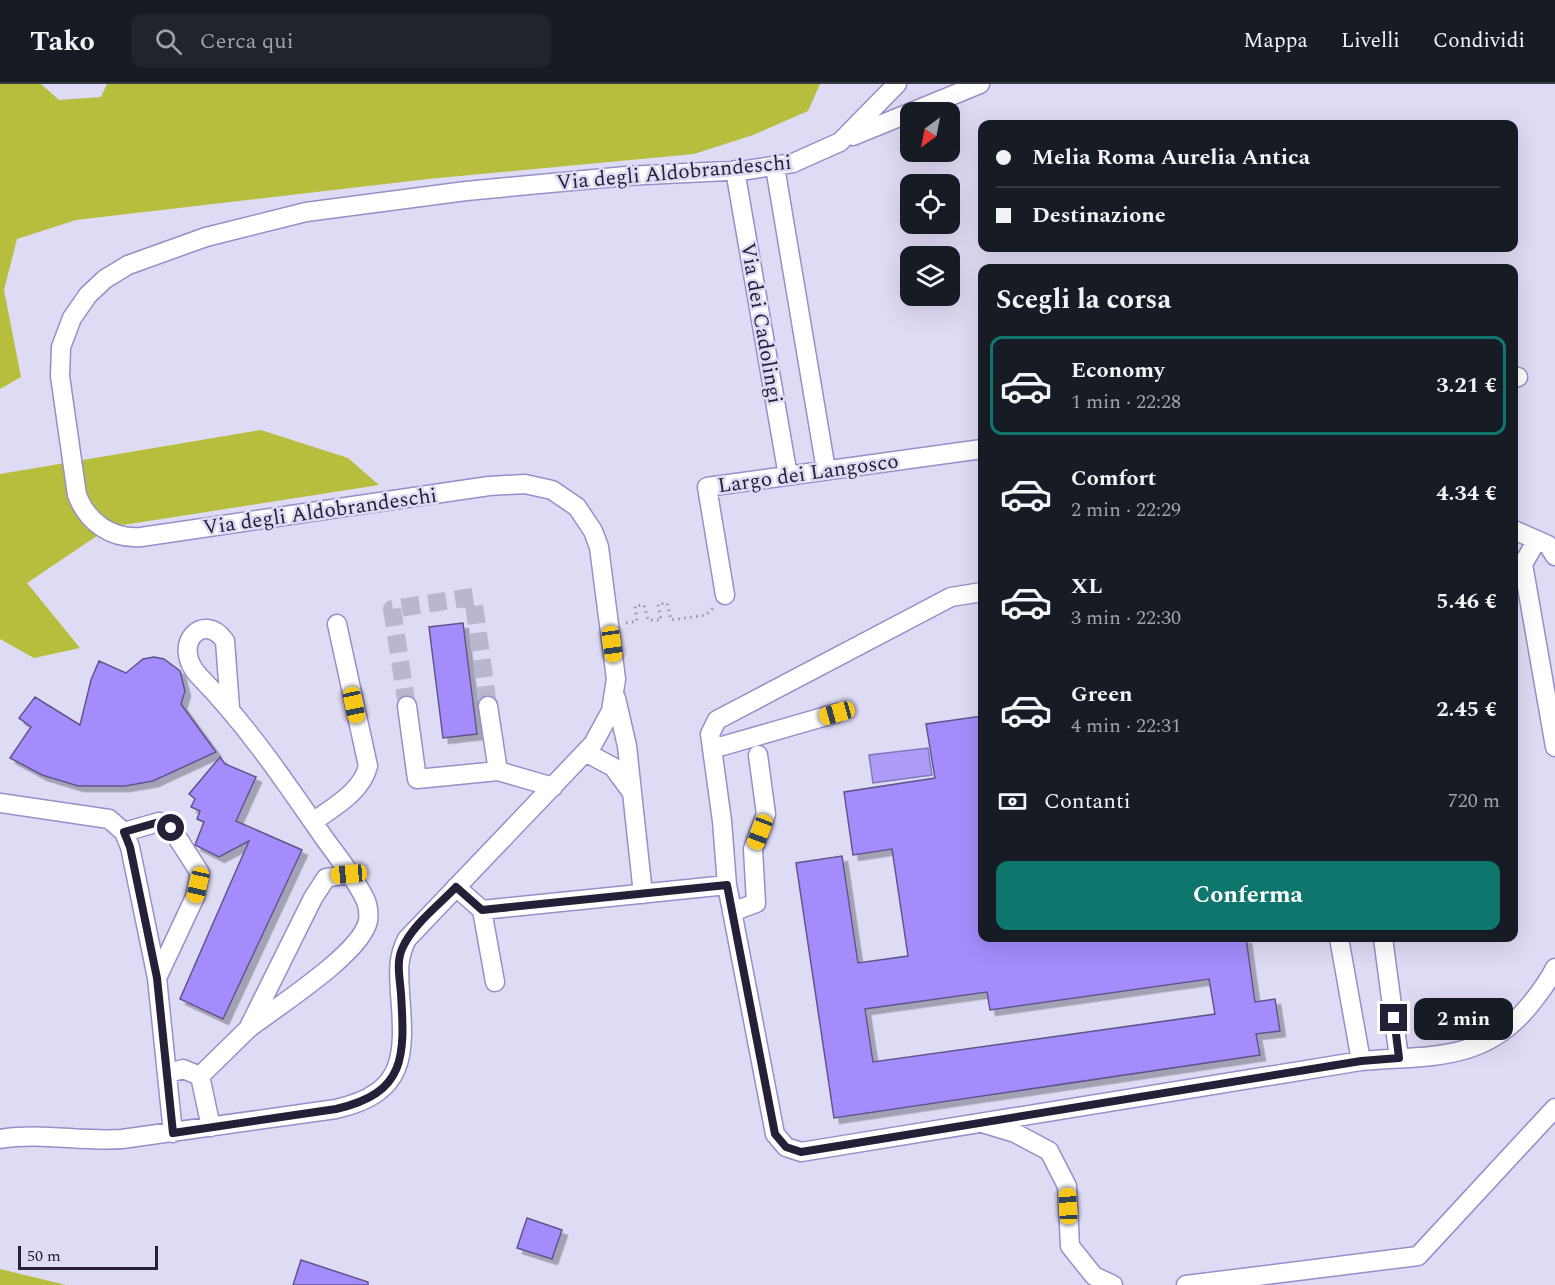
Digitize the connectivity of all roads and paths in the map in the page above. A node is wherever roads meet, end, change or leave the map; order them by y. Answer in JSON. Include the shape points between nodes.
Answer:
{"nodes":[{"id":1,"x":897,"y":84,"type":"edge"},
{"id":2,"x":938,"y":84,"type":"edge"},
{"id":3,"x":980,"y":84,"type":"edge"},
{"id":4,"x":964,"y":87,"type":"edge"},
{"id":5,"x":840,"y":142,"type":"junction"},
{"id":6,"x":775,"y":167,"type":"junction"},
{"id":7,"x":735,"y":170,"type":"junction"},
{"id":8,"x":978,"y":450,"type":"edge"},
{"id":9,"x":826,"y":470,"type":"junction"},
{"id":10,"x":788,"y":476,"type":"junction"},
{"id":11,"x":1518,"y":532,"type":"edge"},
{"id":12,"x":1538,"y":540,"type":"junction"},
{"id":13,"x":1555,"y":556,"type":"edge"},
{"id":14,"x":1518,"y":562,"type":"edge"},
{"id":15,"x":978,"y":593,"type":"edge"},
{"id":16,"x":725,"y":595,"type":"dead end"},
{"id":17,"x":706,"y":615,"type":"dead end"},
{"id":18,"x":337,"y":624,"type":"dead end"},
{"id":19,"x":609,"y":626,"type":"junction"},
{"id":20,"x":615,"y":696,"type":"junction"},
{"id":21,"x":407,"y":706,"type":"tunnel mouth"},
{"id":22,"x":488,"y":706,"type":"tunnel mouth"},
{"id":23,"x":230,"y":708,"type":"dead end"},
{"id":24,"x":837,"y":713,"type":"dead end"},
{"id":25,"x":1555,"y":747,"type":"edge"},
{"id":26,"x":712,"y":749,"type":"junction"},
{"id":27,"x":585,"y":752,"type":"junction"},
{"id":28,"x":758,"y":755,"type":"dead end"},
{"id":29,"x":498,"y":771,"type":"junction"},
{"id":30,"x":553,"y":787,"type":"junction"},
{"id":31,"x":630,"y":790,"type":"junction"},
{"id":32,"x":0,"y":803,"type":"edge"},
{"id":33,"x":313,"y":822,"type":"junction"},
{"id":34,"x":124,"y":832,"type":"junction"},
{"id":35,"x":349,"y":874,"type":"junction"},
{"id":36,"x":727,"y":885,"type":"junction"},
{"id":37,"x":456,"y":887,"type":"junction"},
{"id":38,"x":643,"y":894,"type":"junction"},
{"id":39,"x":482,"y":910,"type":"junction"},
{"id":40,"x":732,"y":912,"type":"junction"},
{"id":41,"x":1340,"y":942,"type":"edge"},
{"id":42,"x":1384,"y":942,"type":"edge"},
{"id":43,"x":1555,"y":968,"type":"edge"},
{"id":44,"x":157,"y":978,"type":"junction"},
{"id":45,"x":495,"y":982,"type":"dead end"},
{"id":46,"x":248,"y":1029,"type":"junction"},
{"id":47,"x":1399,"y":1058,"type":"junction"},
{"id":48,"x":1361,"y":1061,"type":"junction"},
{"id":49,"x":169,"y":1073,"type":"junction"},
{"id":50,"x":200,"y":1076,"type":"junction"},
{"id":51,"x":1555,"y":1108,"type":"edge"},
{"id":52,"x":981,"y":1123,"type":"junction"},
{"id":53,"x":211,"y":1127,"type":"junction"},
{"id":54,"x":173,"y":1133,"type":"junction"},
{"id":55,"x":0,"y":1139,"type":"edge"},
{"id":56,"x":1113,"y":1285,"type":"edge"},
{"id":57,"x":1186,"y":1285,"type":"edge"}],
"edges":[{"from":1,"to":5,"type":"street","name":"Via degli Aldobrandeschi"},
{"from":2,"to":4,"type":"street"},
{"from":3,"to":4,"type":"street"},
{"from":4,"to":5,"type":"street"},
{"from":5,"to":6,"type":"street","name":"Via degli Aldobrandeschi","via":[[805,159]]},
{"from":6,"to":7,"type":"street","name":"Via degli Aldobrandeschi"},
{"from":6,"to":9,"type":"street","name":"Via dei Cadolingi"},
{"from":7,"to":10,"type":"street","name":"Via dei Cadolingi"},
{"from":7,"to":19,"type":"street","name":"Via degli Aldobrandeschi","via":[[466,191],[306,212],[248,225],[161,251],[118,270],[88,295],[63,338],[60,376],[77,495],[90,518],[107,531],[141,537],[489,486],[533,484],[566,498],[591,526],[599,548]]},
{"from":8,"to":9,"type":"street","name":"Largo dei Langosco"},
{"from":9,"to":10,"type":"street","name":"Largo dei Langosco"},
{"from":10,"to":16,"type":"street","name":"Largo dei Langosco","via":[[707,487]]},
{"from":11,"to":12,"type":"street"},
{"from":12,"to":13,"type":"street","via":[[1548,545]]},
{"from":12,"to":14,"type":"street"},
{"from":14,"to":25,"type":"street"},
{"from":15,"to":26,"type":"street","via":[[951,597],[717,720],[710,734]]},
{"from":17,"to":19,"type":"path","via":[[671,620],[667,603],[658,604],[661,620],[648,620],[644,605],[635,606],[637,621]]},
{"from":18,"to":33,"type":"street","via":[[368,766],[365,776],[346,798]]},
{"from":19,"to":20,"type":"street","name":"Via degli Aldobrandeschi"},
{"from":20,"to":27,"type":"street","name":"Via degli Aldobrandeschi","via":[[607,722]]},
{"from":20,"to":31,"type":"street","via":[[627,746]]},
{"from":21,"to":29,"type":"street","via":[[417,779]]},
{"from":22,"to":29,"type":"street"},
{"from":23,"to":33,"type":"street"},
{"from":24,"to":26,"type":"street"},
{"from":26,"to":36,"type":"street"},
{"from":27,"to":30,"type":"street","name":"Via degli Aldobrandeschi"},
{"from":27,"to":31,"type":"street","via":[[613,766]]},
{"from":28,"to":40,"type":"street","via":[[766,814],[753,849],[756,903]]},
{"from":29,"to":30,"type":"street"},
{"from":30,"to":37,"type":"street","name":"Via degli Aldobrandeschi"},
{"from":31,"to":38,"type":"street"},
{"from":32,"to":34,"type":"street","via":[[109,819]]},
{"from":33,"to":35,"type":"street"},
{"from":34,"to":44,"type":"street"},
{"from":34,"to":44,"type":"street","via":[[159,822],[171,828],[200,873],[195,897]]},
{"from":35,"to":46,"type":"street","via":[[326,878],[312,898]]},
{"from":35,"to":46,"type":"street","via":[[367,900],[368,920],[362,936],[348,952]]},
{"from":36,"to":38,"type":"street"},
{"from":36,"to":40,"type":"street"},
{"from":37,"to":39,"type":"street"},
{"from":37,"to":53,"type":"street","name":"Via degli Aldobrandeschi","via":[[402,949],[398,968],[400,1061],[386,1086],[372,1098],[351,1106]]},
{"from":38,"to":39,"type":"street"},
{"from":39,"to":45,"type":"street"},
{"from":40,"to":52,"type":"street","via":[[775,1134],[786,1147],[801,1152]]},
{"from":41,"to":48,"type":"street"},
{"from":42,"to":47,"type":"street"},
{"from":43,"to":47,"type":"street","via":[[1520,1017],[1490,1042],[1461,1052]]},
{"from":44,"to":49,"type":"street"},
{"from":46,"to":50,"type":"street"},
{"from":47,"to":48,"type":"street"},
{"from":48,"to":52,"type":"street"},
{"from":49,"to":50,"type":"street","via":[[183,1069]]},
{"from":49,"to":54,"type":"street"},
{"from":50,"to":53,"type":"street"},
{"from":51,"to":57,"type":"street","via":[[1419,1256]]},
{"from":52,"to":56,"type":"street","via":[[1015,1133],[1048,1151],[1067,1186],[1070,1246],[1094,1276]]},
{"from":53,"to":54,"type":"street","name":"Via degli Aldobrandeschi"},
{"from":54,"to":55,"type":"street","name":"Via degli Aldobrandeschi","via":[[107,1140],[39,1135]]}]}
